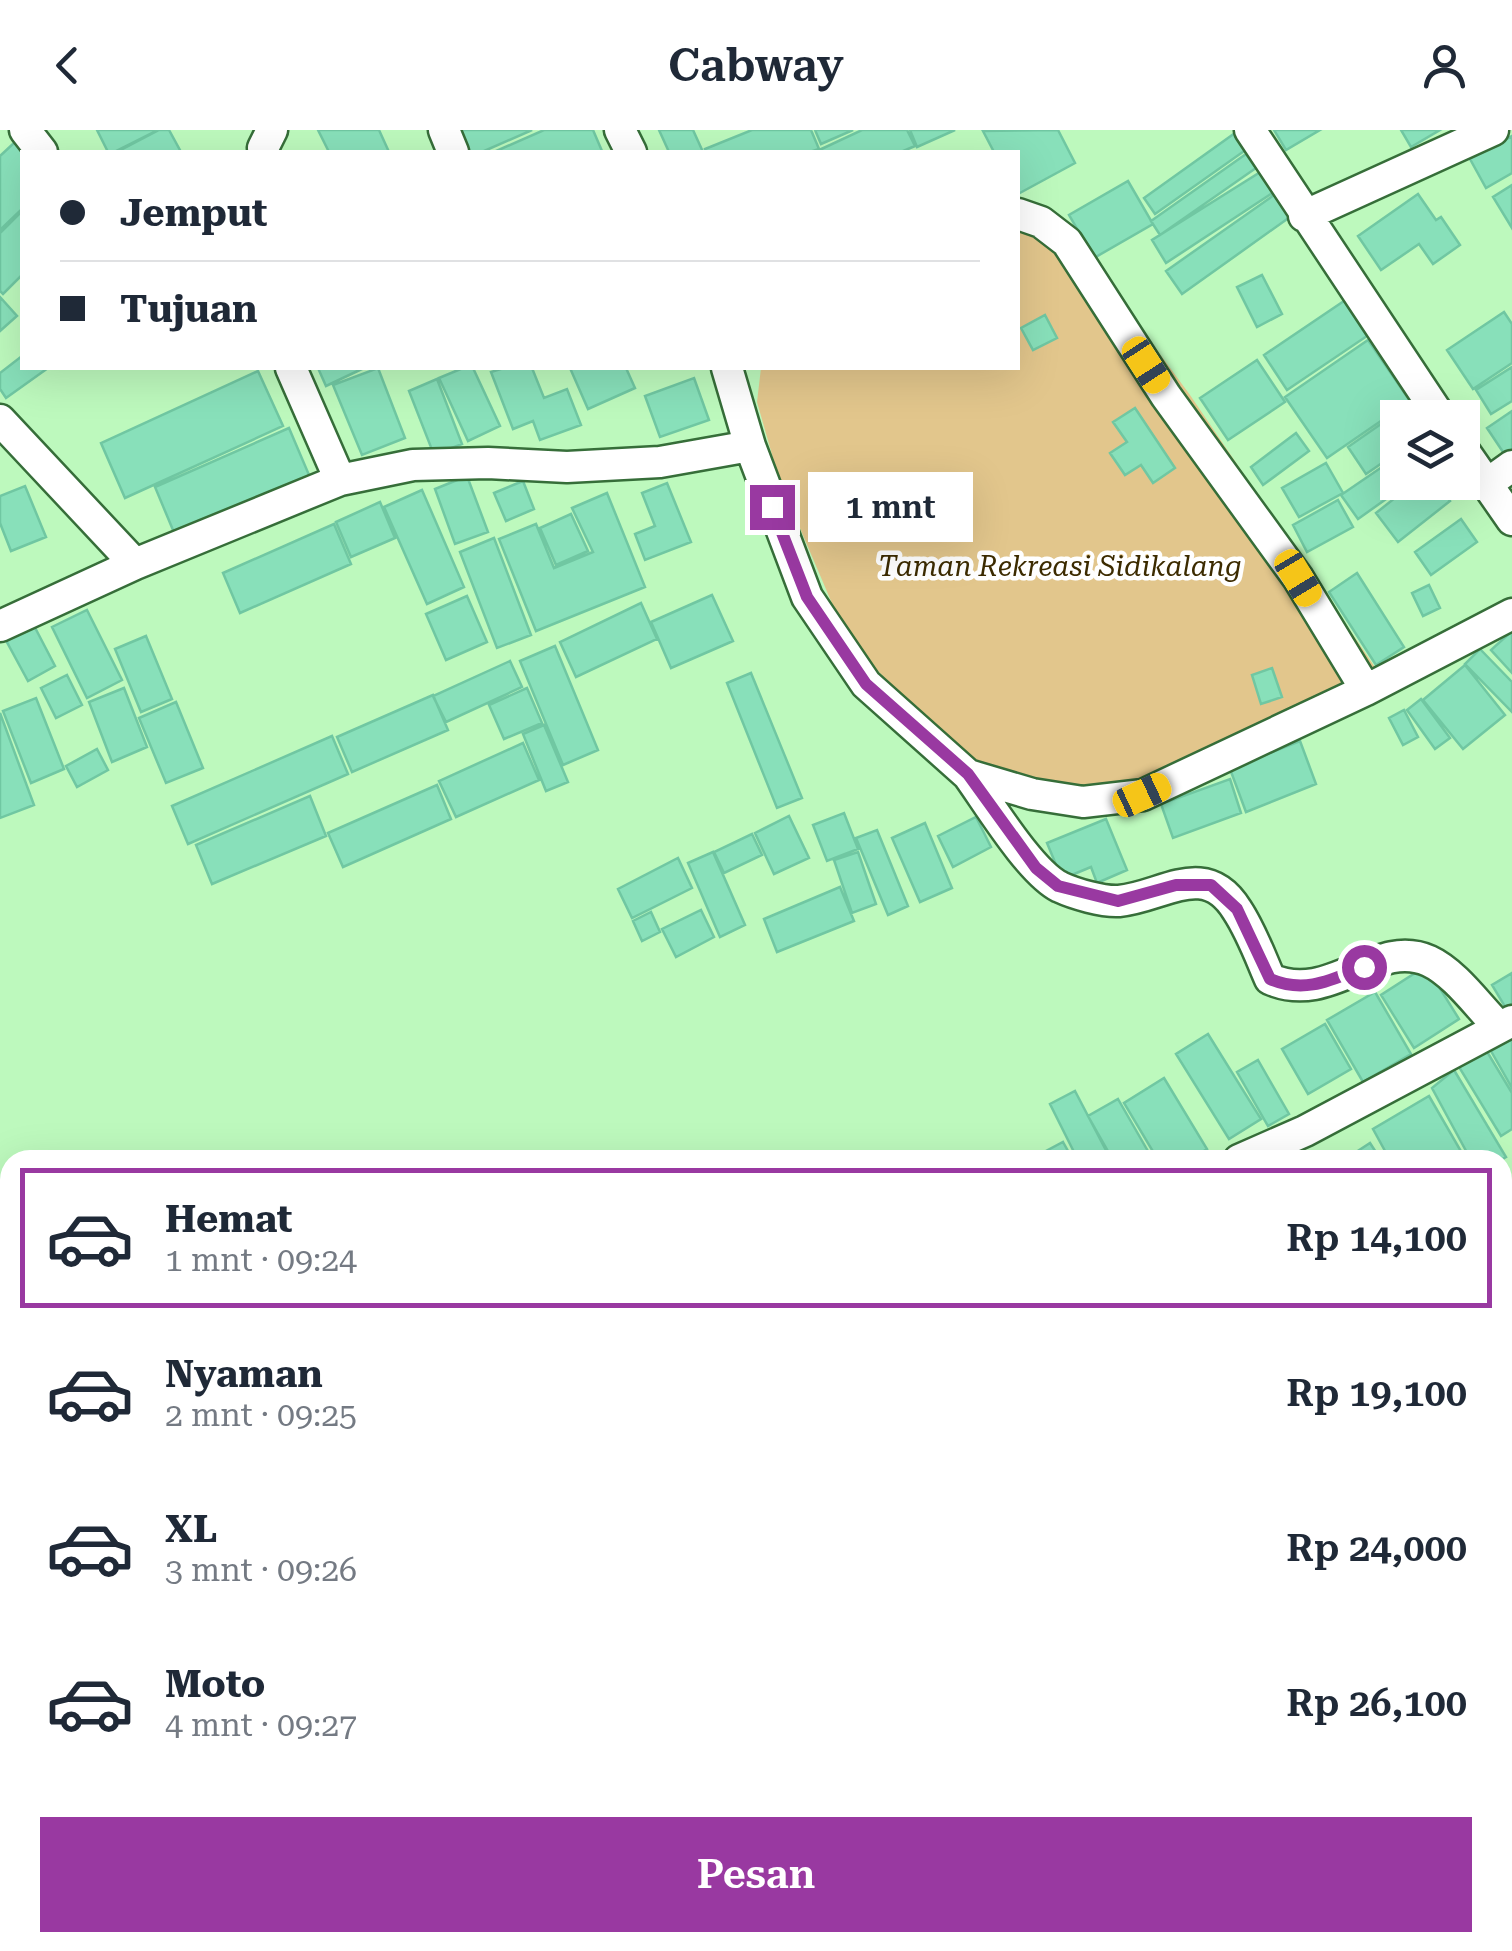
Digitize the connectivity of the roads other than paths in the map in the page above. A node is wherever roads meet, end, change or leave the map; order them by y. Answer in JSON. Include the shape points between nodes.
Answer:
{"nodes":[{"id":1,"x":25,"y":130,"type":"edge"},
{"id":2,"x":1250,"y":130,"type":"edge"},
{"id":3,"x":1493,"y":130,"type":"edge"},
{"id":4,"x":40,"y":150,"type":"edge"},
{"id":5,"x":1020,"y":215,"type":"edge"},
{"id":6,"x":1304,"y":216,"type":"junction"},
{"id":7,"x":292,"y":370,"type":"edge"},
{"id":8,"x":736,"y":373,"type":"edge"},
{"id":9,"x":1430,"y":400,"type":"edge"},
{"id":10,"x":0,"y":420,"type":"edge"},
{"id":11,"x":750,"y":446,"type":"junction"},
{"id":12,"x":1512,"y":466,"type":"edge"},
{"id":13,"x":1480,"y":474,"type":"edge"},
{"id":14,"x":340,"y":480,"type":"junction"},
{"id":15,"x":1487,"y":484,"type":"junction"},
{"id":16,"x":1512,"y":520,"type":"edge"},
{"id":17,"x":136,"y":564,"type":"junction"},
{"id":18,"x":1512,"y":614,"type":"edge"},
{"id":19,"x":0,"y":626,"type":"edge"},
{"id":20,"x":1366,"y":690,"type":"junction"},
{"id":21,"x":968,"y":774,"type":"junction"},
{"id":22,"x":1505,"y":1023,"type":"edge"},
{"id":23,"x":1261,"y":1150,"type":"edge"}],
"edges":[{"from":1,"to":4,"type":"street"},
{"from":2,"to":6,"type":"street"},
{"from":3,"to":6,"type":"street"},
{"from":5,"to":20,"type":"street","via":[[1067,242],[1166,396],[1298,578]]},
{"from":6,"to":9,"type":"street"},
{"from":7,"to":14,"type":"street"},
{"from":8,"to":11,"type":"street"},
{"from":10,"to":17,"type":"street"},
{"from":11,"to":14,"type":"street","via":[[660,462],[413,465]]},
{"from":11,"to":21,"type":"street","via":[[807,597],[866,684]]},
{"from":12,"to":15,"type":"street"},
{"from":13,"to":15,"type":"street"},
{"from":14,"to":17,"type":"street"},
{"from":15,"to":16,"type":"street"},
{"from":17,"to":19,"type":"street"},
{"from":18,"to":20,"type":"street"},
{"from":20,"to":21,"type":"street","via":[[1142,795],[1083,802]]},
{"from":21,"to":22,"type":"street","via":[[1036,868],[1058,886],[1118,901],[1176,885],[1211,885],[1237,909],[1270,979],[1313,986],[1410,956],[1430,962]]},
{"from":22,"to":23,"type":"street"}]}
